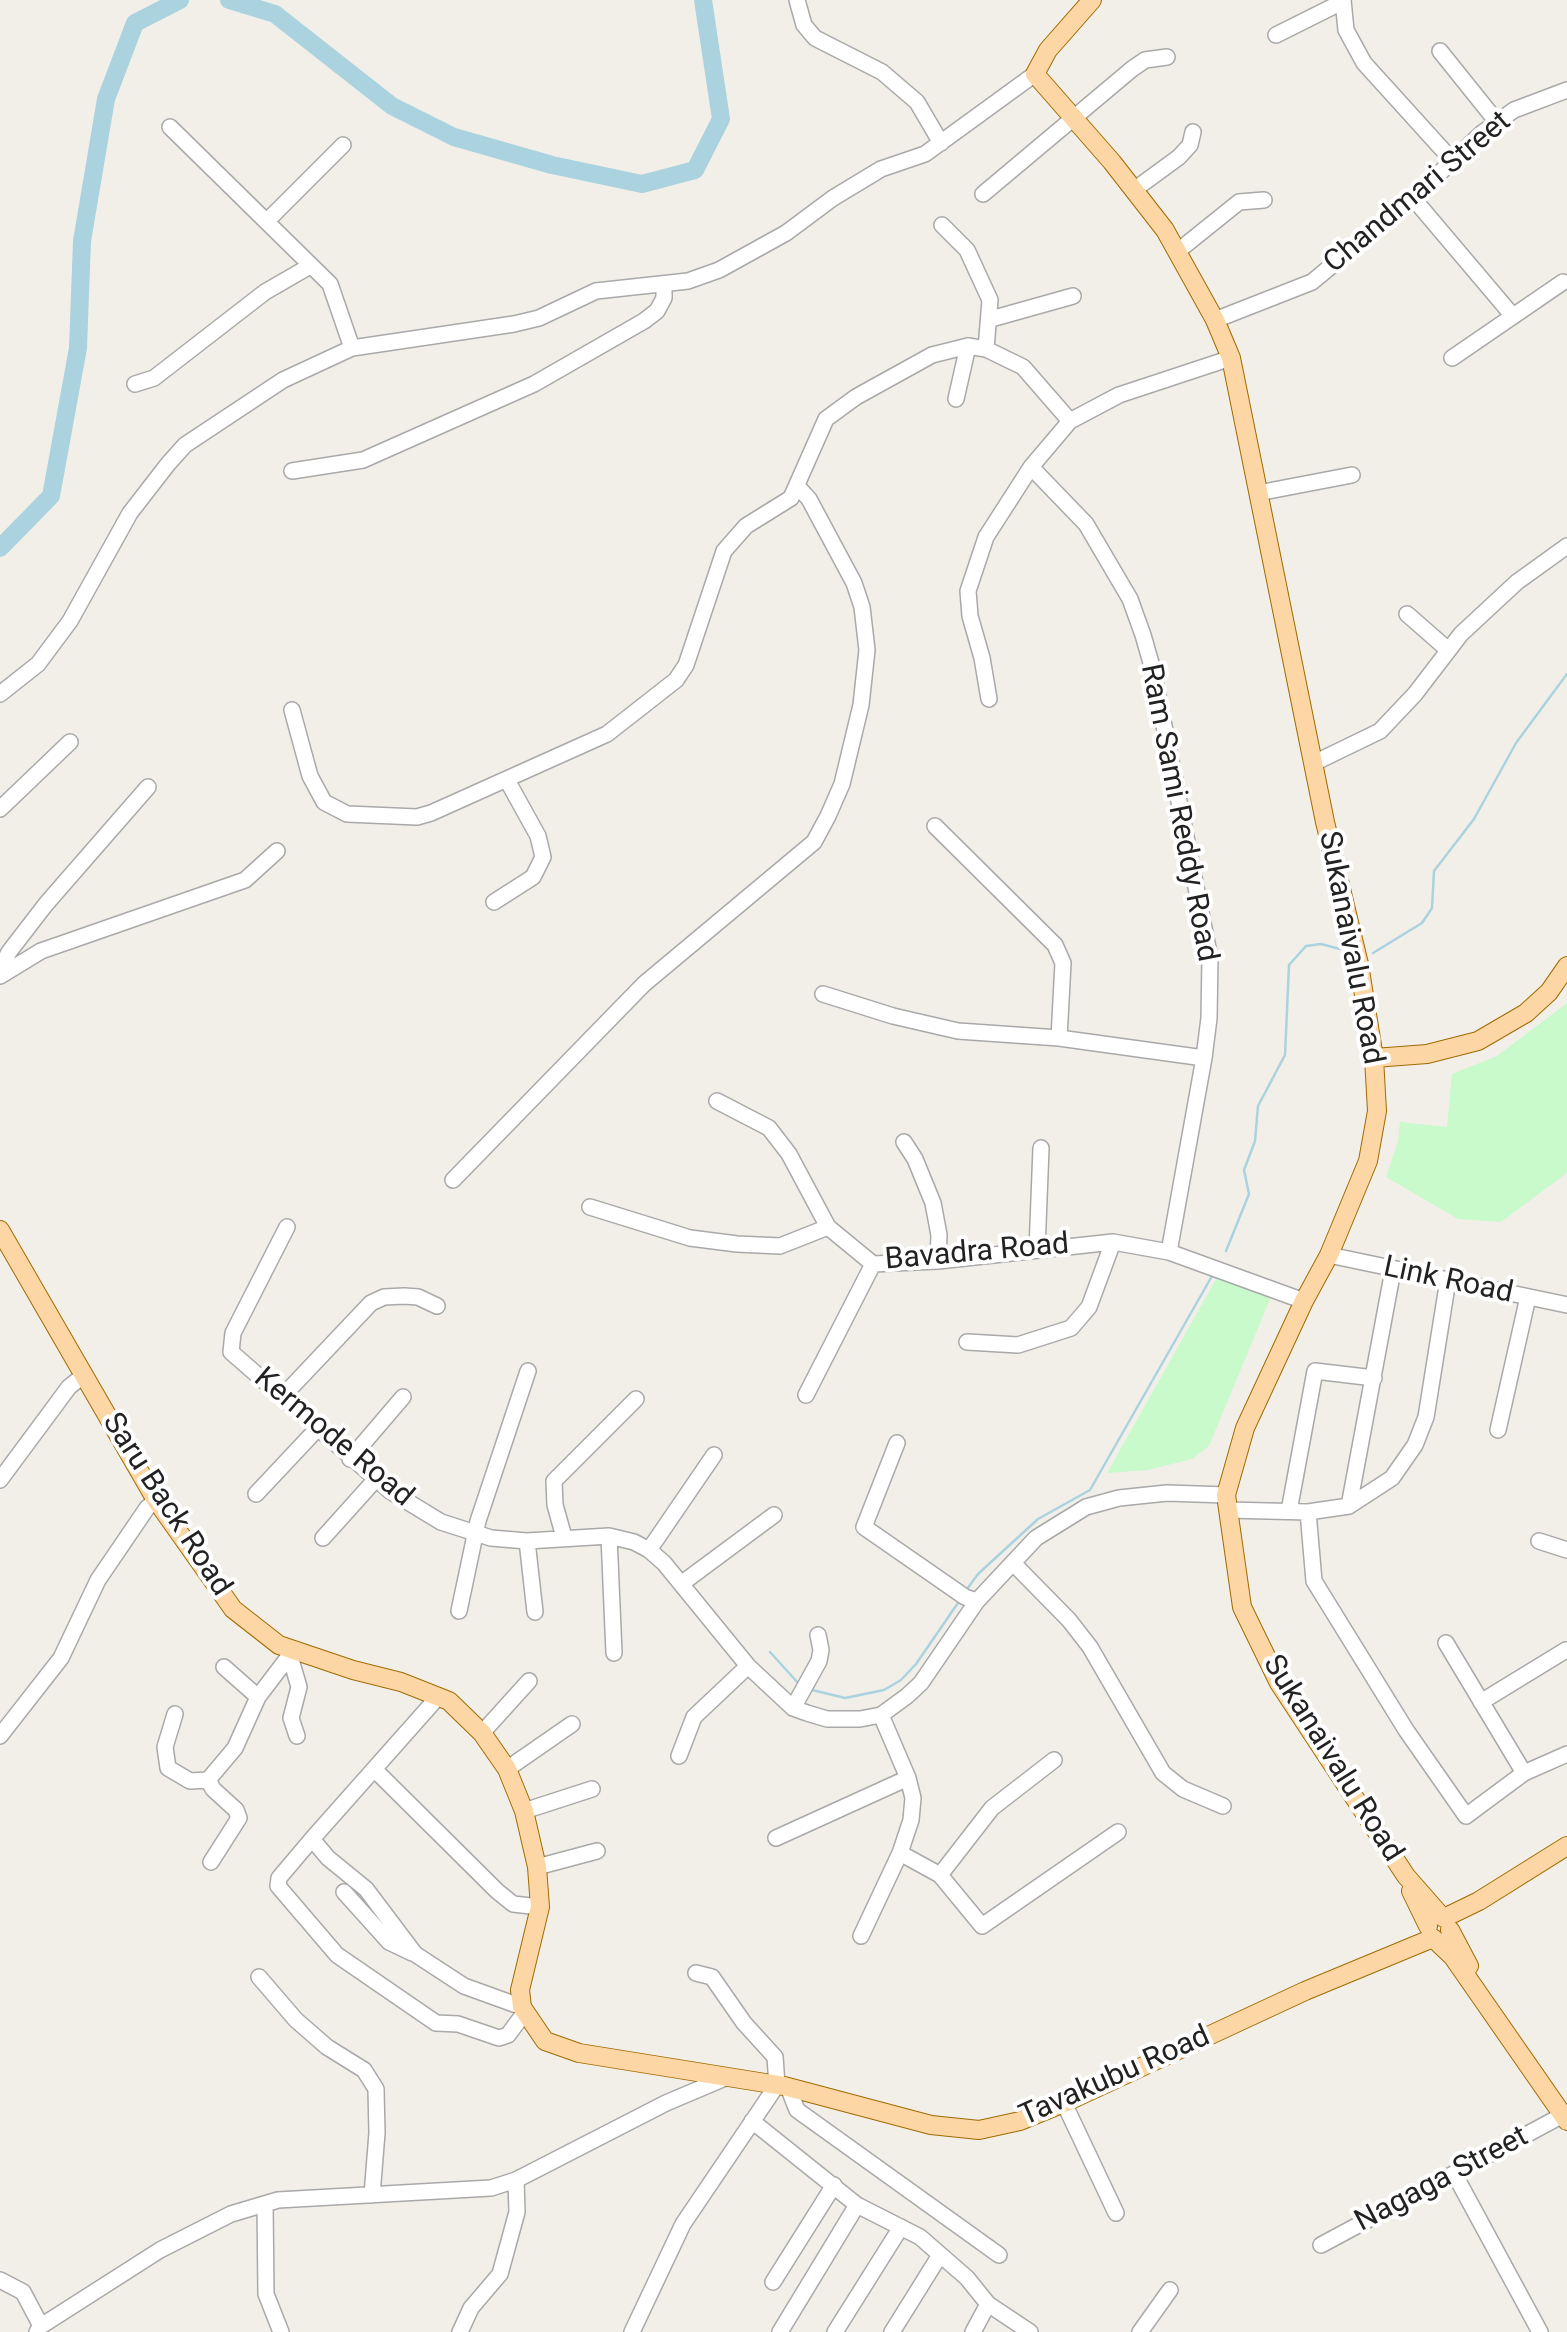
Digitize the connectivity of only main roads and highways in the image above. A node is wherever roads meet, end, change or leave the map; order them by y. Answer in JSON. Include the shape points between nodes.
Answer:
{"nodes":[{"id":1,"x":1092,"y":0,"type":"edge"},
{"id":2,"x":1567,"y":966,"type":"edge"},
{"id":3,"x":1374,"y":1058,"type":"junction"},
{"id":4,"x":0,"y":1230,"type":"edge"},
{"id":5,"x":1567,"y":1846,"type":"edge"},
{"id":6,"x":1439,"y":1928,"type":"junction"},
{"id":7,"x":725,"y":2078,"type":"joint"},
{"id":8,"x":1565,"y":2118,"type":"edge"}],
"edges":[{"from":1,"to":3,"type":"main road","name":"Sukanaivalu Road","via":[[1035,74],[1178,251],[1230,358]]},
{"from":2,"to":3,"type":"main road","via":[[1526,1013],[1478,1041]]},
{"from":3,"to":6,"type":"main road","name":"Sukanaivalu Road","via":[[1377,1110],[1368,1162],[1245,1428],[1227,1503],[1242,1607],[1271,1668]]},
{"from":4,"to":7,"type":"main road","name":"Saru Back Road","via":[[156,1500],[233,1609],[292,1653],[450,1701],[507,1769],[524,1810],[540,1908],[520,1990],[523,2010],[545,2041],[578,2053]]},
{"from":5,"to":6,"type":"main road","name":"Tavakubu Road"},
{"from":6,"to":7,"type":"main road","name":"Tavakubu Road","via":[[1020,2121],[962,2130]]},
{"from":6,"to":8,"type":"main road","name":"Sukanaivalu Road"}]}
